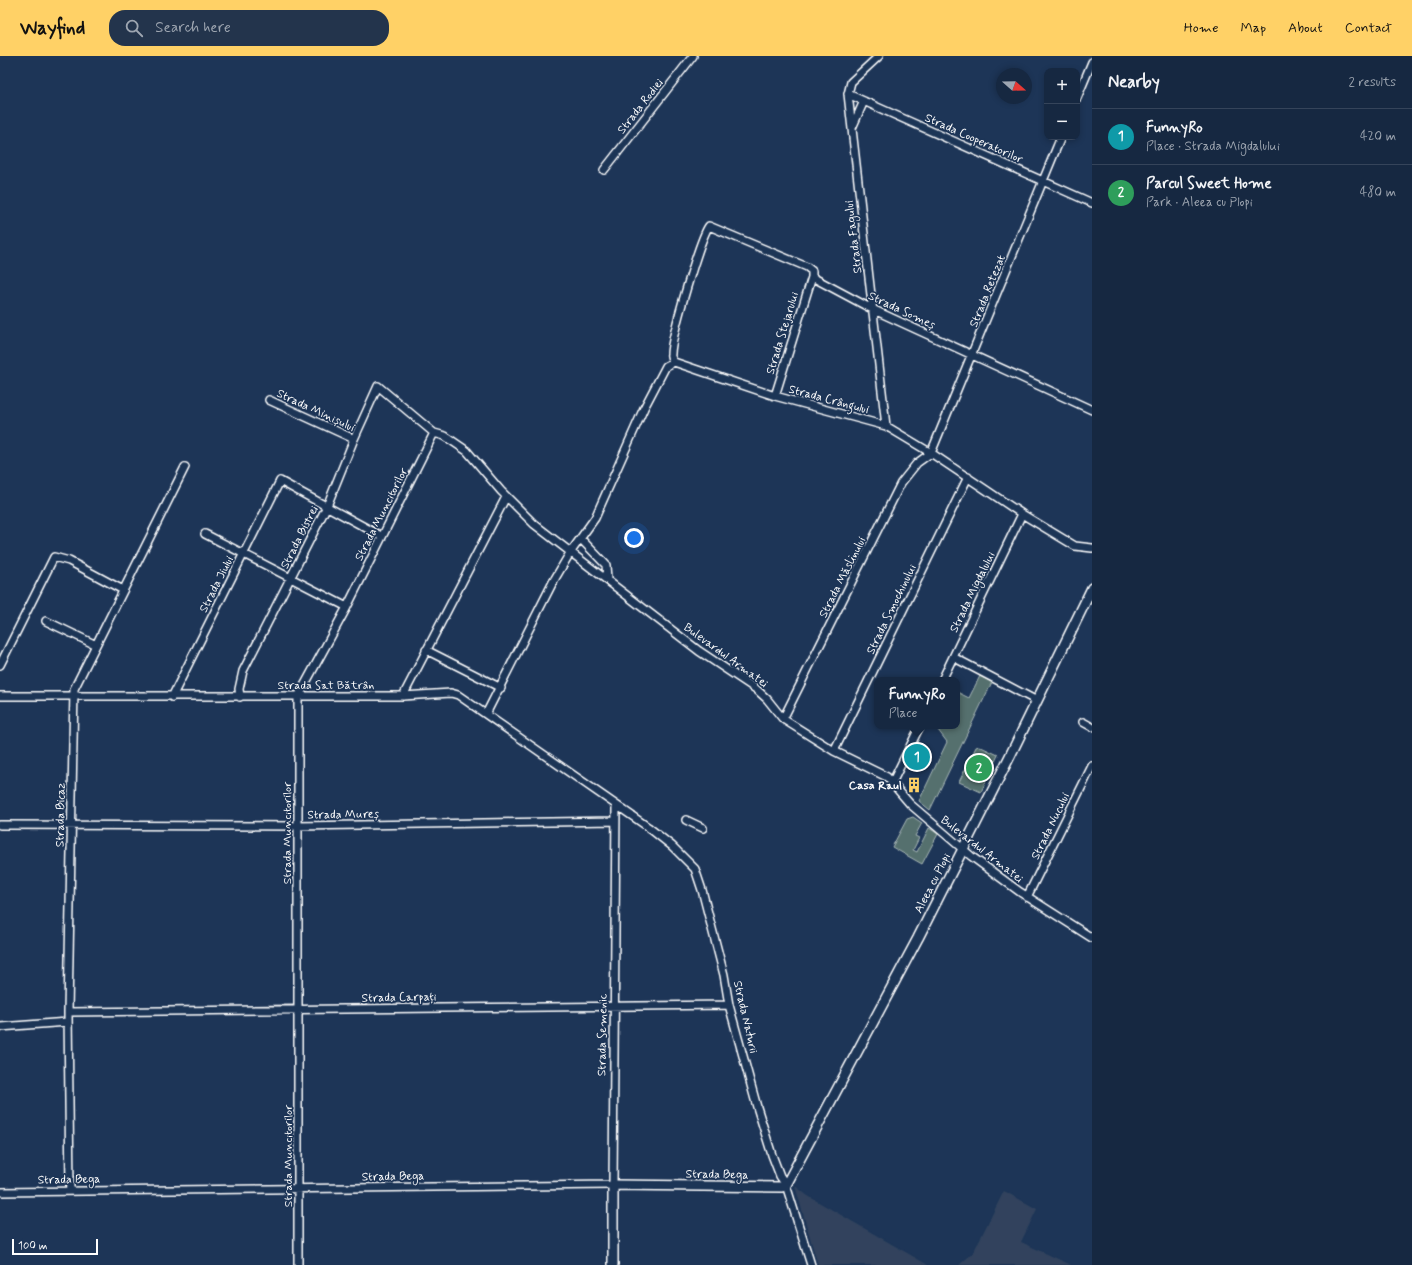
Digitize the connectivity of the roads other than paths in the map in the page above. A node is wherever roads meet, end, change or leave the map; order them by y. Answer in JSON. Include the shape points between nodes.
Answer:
{"nodes":[{"id":1,"x":693,"y":56,"type":"edge"},
{"id":2,"x":879,"y":56,"type":"edge"},
{"id":3,"x":1092,"y":62,"type":"edge"},
{"id":4,"x":1080,"y":91,"type":"edge"},
{"id":5,"x":848,"y":94,"type":"junction"},
{"id":6,"x":864,"y":101,"type":"junction"},
{"id":7,"x":852,"y":129,"type":"junction"},
{"id":8,"x":1060,"y":140,"type":"edge"},
{"id":9,"x":604,"y":170,"type":"dead end"},
{"id":10,"x":1043,"y":181,"type":"junction"},
{"id":11,"x":1092,"y":203,"type":"edge"},
{"id":12,"x":812,"y":277,"type":"junction"},
{"id":13,"x":872,"y":309,"type":"junction"},
{"id":14,"x":972,"y":356,"type":"junction"},
{"id":15,"x":674,"y":362,"type":"junction"},
{"id":16,"x":378,"y":386,"type":"joint"},
{"id":17,"x":775,"y":396,"type":"junction"},
{"id":18,"x":269,"y":400,"type":"dead end"},
{"id":19,"x":1092,"y":410,"type":"edge"},
{"id":20,"x":886,"y":426,"type":"junction"},
{"id":21,"x":434,"y":433,"type":"junction"},
{"id":22,"x":354,"y":439,"type":"junction"},
{"id":23,"x":931,"y":453,"type":"junction"},
{"id":24,"x":185,"y":467,"type":"dead end"},
{"id":25,"x":968,"y":477,"type":"junction"},
{"id":26,"x":506,"y":497,"type":"junction"},
{"id":27,"x":327,"y":506,"type":"junction"},
{"id":28,"x":1022,"y":514,"type":"junction"},
{"id":29,"x":205,"y":534,"type":"dead end"},
{"id":30,"x":381,"y":536,"type":"junction"},
{"id":31,"x":581,"y":539,"type":"junction"},
{"id":32,"x":1092,"y":548,"type":"edge"},
{"id":33,"x":570,"y":553,"type":"junction"},
{"id":34,"x":244,"y":554,"type":"junction"},
{"id":35,"x":290,"y":579,"type":"junction"},
{"id":36,"x":607,"y":580,"type":"junction"},
{"id":37,"x":1092,"y":588,"type":"edge"},
{"id":38,"x":123,"y":590,"type":"junction"},
{"id":39,"x":346,"y":607,"type":"junction"},
{"id":40,"x":46,"y":621,"type":"dead end"},
{"id":41,"x":96,"y":645,"type":"junction"},
{"id":42,"x":426,"y":650,"type":"junction"},
{"id":43,"x":953,"y":657,"type":"junction"},
{"id":44,"x":0,"y":666,"type":"edge"},
{"id":45,"x":943,"y":677,"type":"edge"},
{"id":46,"x":501,"y":688,"type":"junction"},
{"id":47,"x":0,"y":696,"type":"edge"},
{"id":48,"x":403,"y":696,"type":"junction"},
{"id":49,"x":74,"y":697,"type":"junction"},
{"id":50,"x":172,"y":697,"type":"junction"},
{"id":51,"x":240,"y":697,"type":"junction"},
{"id":52,"x":298,"y":697,"type":"junction"},
{"id":53,"x":1037,"y":701,"type":"junction"},
{"id":54,"x":486,"y":714,"type":"junction"},
{"id":55,"x":783,"y":719,"type":"junction"},
{"id":56,"x":1083,"y":722,"type":"dead end"},
{"id":57,"x":1092,"y":727,"type":"edge"},
{"id":58,"x":919,"y":729,"type":"edge"},
{"id":59,"x":834,"y":751,"type":"junction"},
{"id":60,"x":1092,"y":766,"type":"edge"},
{"id":61,"x":892,"y":783,"type":"junction"},
{"id":62,"x":616,"y":806,"type":"junction"},
{"id":63,"x":686,"y":820,"type":"dead end"},
{"id":64,"x":615,"y":821,"type":"junction"},
{"id":65,"x":0,"y":825,"type":"edge"},
{"id":66,"x":71,"y":826,"type":"junction"},
{"id":67,"x":298,"y":826,"type":"junction"},
{"id":68,"x":703,"y":828,"type":"dead end"},
{"id":69,"x":963,"y":849,"type":"junction"},
{"id":70,"x":1027,"y":896,"type":"junction"},
{"id":71,"x":1092,"y":938,"type":"edge"},
{"id":72,"x":614,"y":1005,"type":"junction"},
{"id":73,"x":729,"y":1005,"type":"junction"},
{"id":74,"x":299,"y":1010,"type":"junction"},
{"id":75,"x":68,"y":1012,"type":"junction"},
{"id":76,"x":68,"y":1022,"type":"junction"},
{"id":77,"x":0,"y":1027,"type":"edge"},
{"id":78,"x":612,"y":1185,"type":"junction"},
{"id":79,"x":786,"y":1185,"type":"junction"},
{"id":80,"x":298,"y":1189,"type":"junction"},
{"id":81,"x":70,"y":1190,"type":"junction"},
{"id":82,"x":0,"y":1192,"type":"edge"},
{"id":83,"x":298,"y":1265,"type":"edge"},
{"id":84,"x":613,"y":1265,"type":"edge"},
{"id":85,"x":811,"y":1265,"type":"edge"}],
"edges":[{"from":1,"to":9,"type":"street","name":"Strada Rodiei"},
{"from":2,"to":5,"type":"street","via":[[851,82]]},
{"from":3,"to":4,"type":"street"},
{"from":5,"to":6,"type":"street","name":"Strada Cooperatorilor"},
{"from":5,"to":7,"type":"street","name":"Strada Fagului"},
{"from":6,"to":7,"type":"street"},
{"from":6,"to":10,"type":"street","name":"Strada Cooperatorilor"},
{"from":7,"to":13,"type":"street","name":"Strada Fagului"},
{"from":8,"to":10,"type":"street","name":"Strada Retezat"},
{"from":10,"to":11,"type":"street","name":"Strada Cooperatorilor"},
{"from":10,"to":14,"type":"street","name":"Strada Retezat"},
{"from":12,"to":13,"type":"street","name":"Strada Someș"},
{"from":12,"to":15,"type":"street","name":"Strada Someș","via":[[812,271],[807,267],[709,226],[672,341],[670,356]]},
{"from":12,"to":17,"type":"street","name":"Strada Stejarului"},
{"from":13,"to":14,"type":"street","name":"Strada Someș"},
{"from":13,"to":20,"type":"street","name":"Strada Fagului"},
{"from":14,"to":19,"type":"street","name":"Strada Someș"},
{"from":14,"to":23,"type":"street","name":"Strada Retezat"},
{"from":15,"to":17,"type":"street","name":"Strada Crângului"},
{"from":15,"to":31,"type":"street","via":[[666,366],[644,408],[596,518]]},
{"from":16,"to":21,"type":"street","name":"Bulevardul Armatei"},
{"from":16,"to":22,"type":"street","name":"Strada Bistrei"},
{"from":17,"to":20,"type":"street","name":"Strada Crângului"},
{"from":18,"to":22,"type":"street","name":"Strada Minișului"},
{"from":20,"to":23,"type":"street","name":"Strada Crângului"},
{"from":21,"to":26,"type":"street","name":"Bulevardul Armatei","via":[[445,436],[467,451]]},
{"from":21,"to":30,"type":"street","name":"Strada Muncitorilor"},
{"from":22,"to":27,"type":"street","name":"Strada Bistrei"},
{"from":23,"to":25,"type":"street","name":"Strada Crângului"},
{"from":23,"to":55,"type":"street","name":"Strada Măslinului","via":[[917,463],[901,483]]},
{"from":24,"to":38,"type":"street","name":"Strada Bicaz"},
{"from":25,"to":28,"type":"street","name":"Strada Crângului"},
{"from":25,"to":59,"type":"street","name":"Strada Smochinului"},
{"from":26,"to":33,"type":"street","name":"Bulevardul Armatei"},
{"from":26,"to":42,"type":"street"},
{"from":27,"to":30,"type":"street"},
{"from":27,"to":34,"type":"street","name":"Strada Jiului","via":[[280,481]]},
{"from":27,"to":35,"type":"street","name":"Strada Bistrei"},
{"from":28,"to":32,"type":"street","name":"Strada Crângului","via":[[1075,546]]},
{"from":28,"to":43,"type":"street","name":"Strada Migdalului"},
{"from":29,"to":34,"type":"street"},
{"from":30,"to":39,"type":"street","name":"Strada Muncitorilor"},
{"from":31,"to":33,"type":"street"},
{"from":31,"to":36,"type":"street","via":[[606,565]]},
{"from":33,"to":36,"type":"street","name":"Bulevardul Armatei"},
{"from":33,"to":46,"type":"street","via":[[552,582]]},
{"from":34,"to":35,"type":"street"},
{"from":34,"to":50,"type":"street","name":"Strada Jiului"},
{"from":35,"to":39,"type":"street"},
{"from":35,"to":51,"type":"street","name":"Strada Bistrei","via":[[243,671]]},
{"from":36,"to":55,"type":"street","name":"Bulevardul Armatei","via":[[699,651],[756,689]]},
{"from":37,"to":53,"type":"street","name":"Aleea cu Plopi"},
{"from":38,"to":41,"type":"street","name":"Strada Bicaz"},
{"from":38,"to":44,"type":"street","via":[[69,561],[54,557]]},
{"from":39,"to":52,"type":"street","name":"Strada Muncitorilor"},
{"from":40,"to":41,"type":"street"},
{"from":41,"to":49,"type":"street","name":"Strada Bicaz","via":[[74,689]]},
{"from":42,"to":46,"type":"street"},
{"from":42,"to":48,"type":"street"},
{"from":43,"to":45,"type":"street","name":"Strada Migdalului"},
{"from":43,"to":53,"type":"street"},
{"from":46,"to":54,"type":"street"},
{"from":47,"to":49,"type":"street","name":"Strada Sat Bătrân"},
{"from":48,"to":52,"type":"street","name":"Strada Sat Bătrân"},
{"from":48,"to":54,"type":"street","name":"Strada Sat Bătrân","via":[[450,693],[458,695]]},
{"from":49,"to":50,"type":"street","name":"Strada Sat Bătrân"},
{"from":49,"to":66,"type":"street","name":"Strada Bicaz"},
{"from":50,"to":51,"type":"street","name":"Strada Sat Bătrân"},
{"from":51,"to":52,"type":"street","name":"Strada Sat Bătrân"},
{"from":52,"to":67,"type":"street","name":"Strada Muncitorilor"},
{"from":53,"to":69,"type":"street","name":"Aleea cu Plopi"},
{"from":54,"to":62,"type":"street","name":"Strada Sat Bătrân"},
{"from":55,"to":59,"type":"street","name":"Bulevardul Armatei"},
{"from":56,"to":57,"type":"street"},
{"from":58,"to":61,"type":"street"},
{"from":59,"to":61,"type":"street","name":"Bulevardul Armatei","via":[[887,777]]},
{"from":60,"to":70,"type":"street","name":"Strada Nucului"},
{"from":61,"to":69,"type":"street","name":"Bulevardul Armatei","via":[[910,804]]},
{"from":62,"to":64,"type":"street","name":"Strada Semenic"},
{"from":62,"to":73,"type":"street","name":"Strada Naturii","via":[[672,846],[694,868],[717,946],[730,998]]},
{"from":63,"to":68,"type":"street"},
{"from":64,"to":67,"type":"street","name":"Strada Mureș"},
{"from":64,"to":72,"type":"street","name":"Strada Semenic"},
{"from":65,"to":66,"type":"street","name":"Strada Mureș"},
{"from":66,"to":67,"type":"street","name":"Strada Mureș"},
{"from":66,"to":75,"type":"street","name":"Strada Bicaz"},
{"from":67,"to":74,"type":"street","name":"Strada Muncitorilor"},
{"from":69,"to":70,"type":"street","name":"Bulevardul Armatei"},
{"from":69,"to":79,"type":"street","name":"Aleea cu Plopi"},
{"from":70,"to":71,"type":"street","name":"Bulevardul Armatei"},
{"from":72,"to":73,"type":"street","name":"Strada Carpați"},
{"from":72,"to":74,"type":"street","name":"Strada Carpați"},
{"from":72,"to":78,"type":"street","name":"Strada Semenic"},
{"from":73,"to":79,"type":"street","name":"Strada Naturii","via":[[772,1154]]},
{"from":74,"to":75,"type":"street","name":"Strada Carpați"},
{"from":74,"to":80,"type":"street","name":"Strada Muncitorilor"},
{"from":75,"to":76,"type":"street","name":"Strada Bicaz"},
{"from":76,"to":77,"type":"street"},
{"from":76,"to":81,"type":"street","name":"Strada Bicaz"},
{"from":78,"to":79,"type":"street","name":"Strada Bega"},
{"from":78,"to":80,"type":"street","name":"Strada Bega"},
{"from":78,"to":84,"type":"street","name":"Strada Semenic"},
{"from":79,"to":85,"type":"street","name":"Strada Naturii"},
{"from":80,"to":81,"type":"street","name":"Strada Bega"},
{"from":80,"to":83,"type":"street","name":"Strada Muncitorilor"},
{"from":81,"to":82,"type":"street","name":"Strada Bega"}]}
